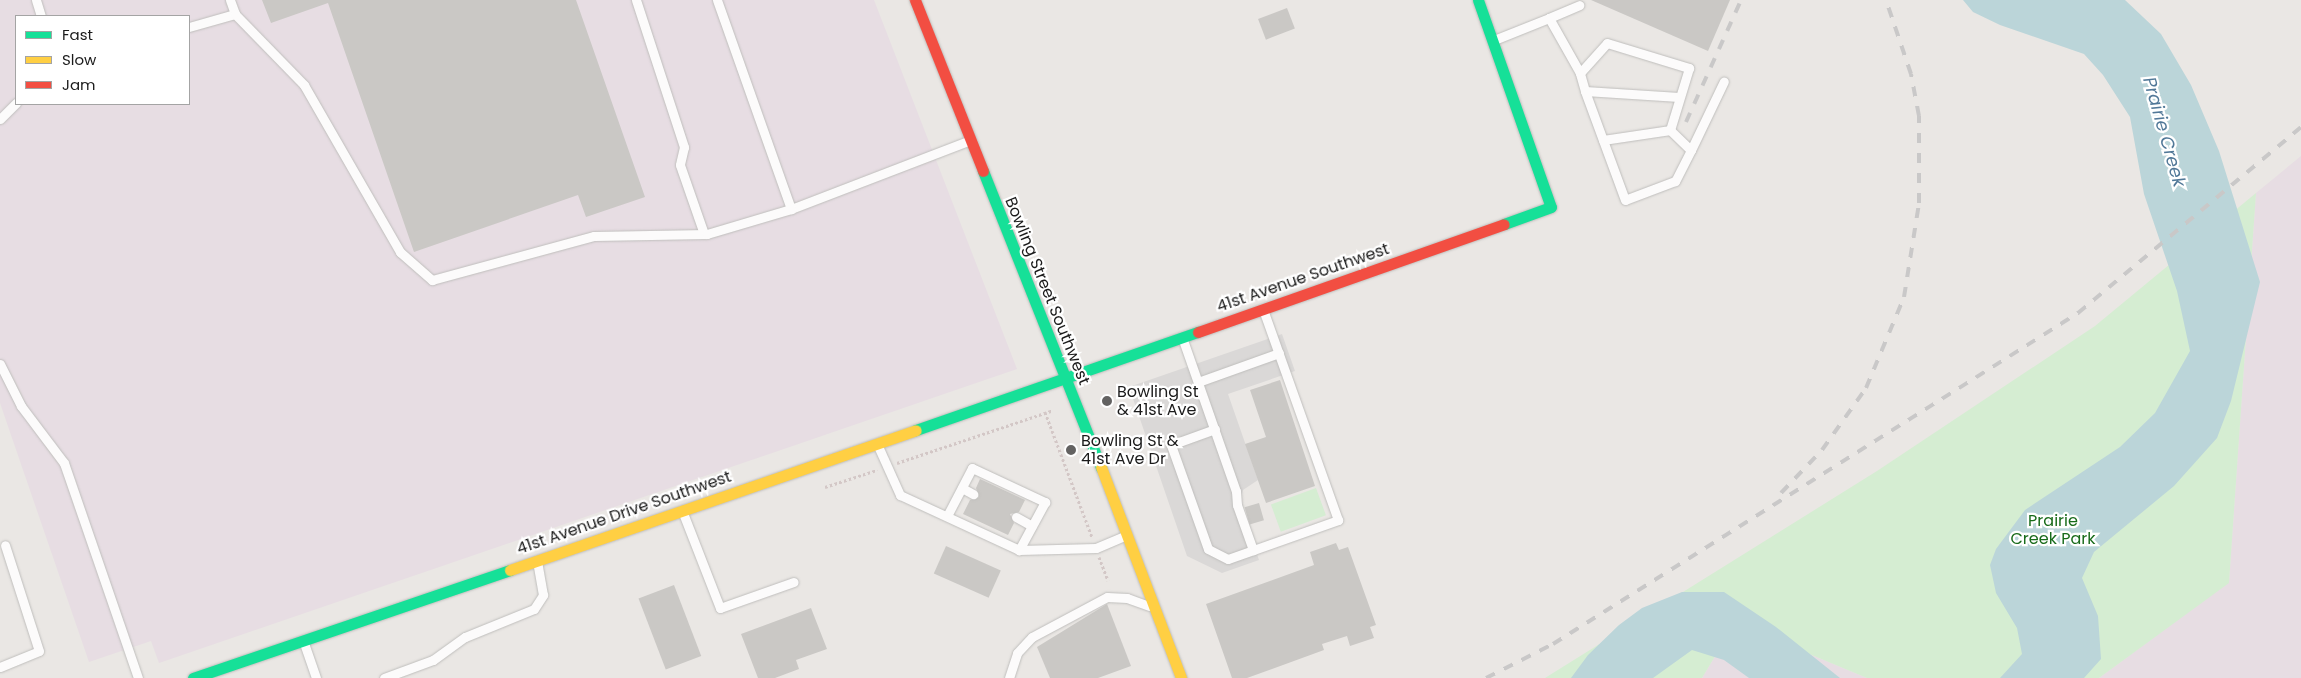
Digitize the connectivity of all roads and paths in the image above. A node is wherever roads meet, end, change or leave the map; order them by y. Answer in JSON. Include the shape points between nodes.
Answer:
{"nodes":[{"id":1,"x":36,"y":0,"type":"edge"},
{"id":2,"x":230,"y":0,"type":"edge"},
{"id":3,"x":636,"y":0,"type":"edge"},
{"id":4,"x":717,"y":0,"type":"edge"},
{"id":5,"x":915,"y":0,"type":"edge"},
{"id":6,"x":1478,"y":0,"type":"edge"},
{"id":7,"x":1580,"y":6,"type":"dead end"},
{"id":8,"x":235,"y":14,"type":"junction"},
{"id":9,"x":41,"y":15,"type":"edge"},
{"id":10,"x":1548,"y":18,"type":"junction"},
{"id":11,"x":190,"y":27,"type":"edge"},
{"id":12,"x":1492,"y":41,"type":"junction"},
{"id":13,"x":1580,"y":73,"type":"junction"},
{"id":14,"x":1724,"y":82,"type":"dead end"},
{"id":15,"x":1585,"y":91,"type":"junction"},
{"id":16,"x":1679,"y":98,"type":"junction"},
{"id":17,"x":15,"y":104,"type":"edge"},
{"id":18,"x":0,"y":119,"type":"edge"},
{"id":19,"x":1670,"y":130,"type":"junction"},
{"id":20,"x":1603,"y":140,"type":"junction"},
{"id":21,"x":969,"y":141,"type":"junction"},
{"id":22,"x":1691,"y":150,"type":"junction"},
{"id":23,"x":791,"y":209,"type":"junction"},
{"id":24,"x":704,"y":234,"type":"junction"},
{"id":25,"x":1264,"y":309,"type":"junction"},
{"id":26,"x":1182,"y":337,"type":"junction"},
{"id":27,"x":1279,"y":353,"type":"junction"},
{"id":28,"x":0,"y":364,"type":"edge"},
{"id":29,"x":1065,"y":377,"type":"junction"},
{"id":30,"x":1198,"y":382,"type":"junction"},
{"id":31,"x":1044,"y":411,"type":"junction"},
{"id":32,"x":1051,"y":411,"type":"dead end"},
{"id":33,"x":1215,"y":429,"type":"junction"},
{"id":34,"x":877,"y":444,"type":"junction"},
{"id":35,"x":888,"y":466,"type":"junction"},
{"id":36,"x":825,"y":487,"type":"dead end"},
{"id":37,"x":962,"y":488,"type":"junction"},
{"id":38,"x":973,"y":494,"type":"dead end"},
{"id":39,"x":682,"y":511,"type":"junction"},
{"id":40,"x":947,"y":516,"type":"junction"},
{"id":41,"x":1016,"y":517,"type":"dead end"},
{"id":42,"x":1032,"y":526,"type":"junction"},
{"id":43,"x":1128,"y":534,"type":"junction"},
{"id":44,"x":5,"y":545,"type":"dead end"},
{"id":45,"x":1096,"y":548,"type":"junction"},
{"id":46,"x":1019,"y":550,"type":"junction"},
{"id":47,"x":1253,"y":550,"type":"junction"},
{"id":48,"x":536,"y":560,"type":"junction"},
{"id":49,"x":1108,"y":580,"type":"dead end"},
{"id":50,"x":794,"y":582,"type":"dead end"},
{"id":51,"x":1155,"y":608,"type":"junction"},
{"id":52,"x":303,"y":640,"type":"junction"},
{"id":53,"x":0,"y":667,"type":"edge"},
{"id":54,"x":138,"y":678,"type":"edge"},
{"id":55,"x":193,"y":678,"type":"edge"},
{"id":56,"x":316,"y":678,"type":"edge"},
{"id":57,"x":384,"y":678,"type":"edge"},
{"id":58,"x":1009,"y":678,"type":"edge"},
{"id":59,"x":1181,"y":678,"type":"edge"}],
"edges":[{"from":1,"to":9,"type":"lane"},
{"from":2,"to":8,"type":"lane"},
{"from":3,"to":24,"type":"lane","via":[[684,147],[680,165]]},
{"from":4,"to":23,"type":"lane"},
{"from":5,"to":21,"type":"street","name":"Bowling Street Southwest"},
{"from":6,"to":12,"type":"street"},
{"from":7,"to":10,"type":"lane"},
{"from":8,"to":11,"type":"lane"},
{"from":8,"to":24,"type":"lane","via":[[304,85],[400,252],[432,280],[594,236]]},
{"from":10,"to":12,"type":"lane"},
{"from":10,"to":13,"type":"lane"},
{"from":12,"to":25,"type":"street","name":"41st Avenue Southwest","via":[[1551,207]]},
{"from":13,"to":15,"type":"lane"},
{"from":13,"to":16,"type":"lane","via":[[1607,43],[1689,68]]},
{"from":14,"to":22,"type":"lane"},
{"from":15,"to":16,"type":"lane"},
{"from":15,"to":20,"type":"lane"},
{"from":16,"to":19,"type":"lane"},
{"from":17,"to":18,"type":"lane"},
{"from":19,"to":20,"type":"lane"},
{"from":19,"to":22,"type":"lane"},
{"from":20,"to":22,"type":"lane","via":[[1625,200],[1676,181]]},
{"from":21,"to":23,"type":"lane"},
{"from":21,"to":29,"type":"street","name":"Bowling Street Southwest"},
{"from":23,"to":24,"type":"lane"},
{"from":25,"to":26,"type":"street","name":"41st Avenue Southwest"},
{"from":25,"to":27,"type":"lane"},
{"from":26,"to":29,"type":"street","name":"41st Avenue Southwest"},
{"from":26,"to":30,"type":"lane"},
{"from":27,"to":30,"type":"lane"},
{"from":27,"to":47,"type":"lane","via":[[1338,520]]},
{"from":28,"to":54,"type":"lane","via":[[21,406],[64,463]]},
{"from":29,"to":34,"type":"street","name":"41st Avenue Drive Southwest"},
{"from":29,"to":43,"type":"street","name":"Bowling Street Southwest"},
{"from":30,"to":33,"type":"lane"},
{"from":31,"to":32,"type":"path"},
{"from":31,"to":35,"type":"path"},
{"from":31,"to":45,"type":"path"},
{"from":33,"to":47,"type":"lane"},
{"from":33,"to":47,"type":"lane","via":[[1171,445],[1208,548],[1228,559]]},
{"from":34,"to":35,"type":"lane"},
{"from":34,"to":39,"type":"street","name":"41st Avenue Drive Southwest"},
{"from":35,"to":36,"type":"path"},
{"from":35,"to":40,"type":"lane","via":[[900,495]]},
{"from":37,"to":38,"type":"lane"},
{"from":37,"to":40,"type":"lane"},
{"from":37,"to":42,"type":"lane","via":[[972,468],[1045,502]]},
{"from":39,"to":48,"type":"street","name":"41st Avenue Drive Southwest"},
{"from":39,"to":50,"type":"lane","via":[[720,608]]},
{"from":40,"to":46,"type":"lane"},
{"from":41,"to":42,"type":"lane"},
{"from":42,"to":46,"type":"lane"},
{"from":43,"to":45,"type":"lane"},
{"from":43,"to":51,"type":"street","name":"Bowling Street Southwest"},
{"from":44,"to":53,"type":"lane","via":[[40,651]]},
{"from":45,"to":46,"type":"lane"},
{"from":45,"to":49,"type":"path"},
{"from":48,"to":52,"type":"street","name":"41st Avenue Drive Southwest"},
{"from":48,"to":57,"type":"lane","via":[[543,595],[534,609],[465,637],[433,660]]},
{"from":51,"to":58,"type":"lane","via":[[1127,598],[1107,597],[1032,637],[1017,653]]},
{"from":51,"to":59,"type":"street","name":"Bowling Street Southwest"},
{"from":52,"to":55,"type":"street","name":"41st Avenue Drive Southwest"},
{"from":52,"to":56,"type":"lane"}]}
